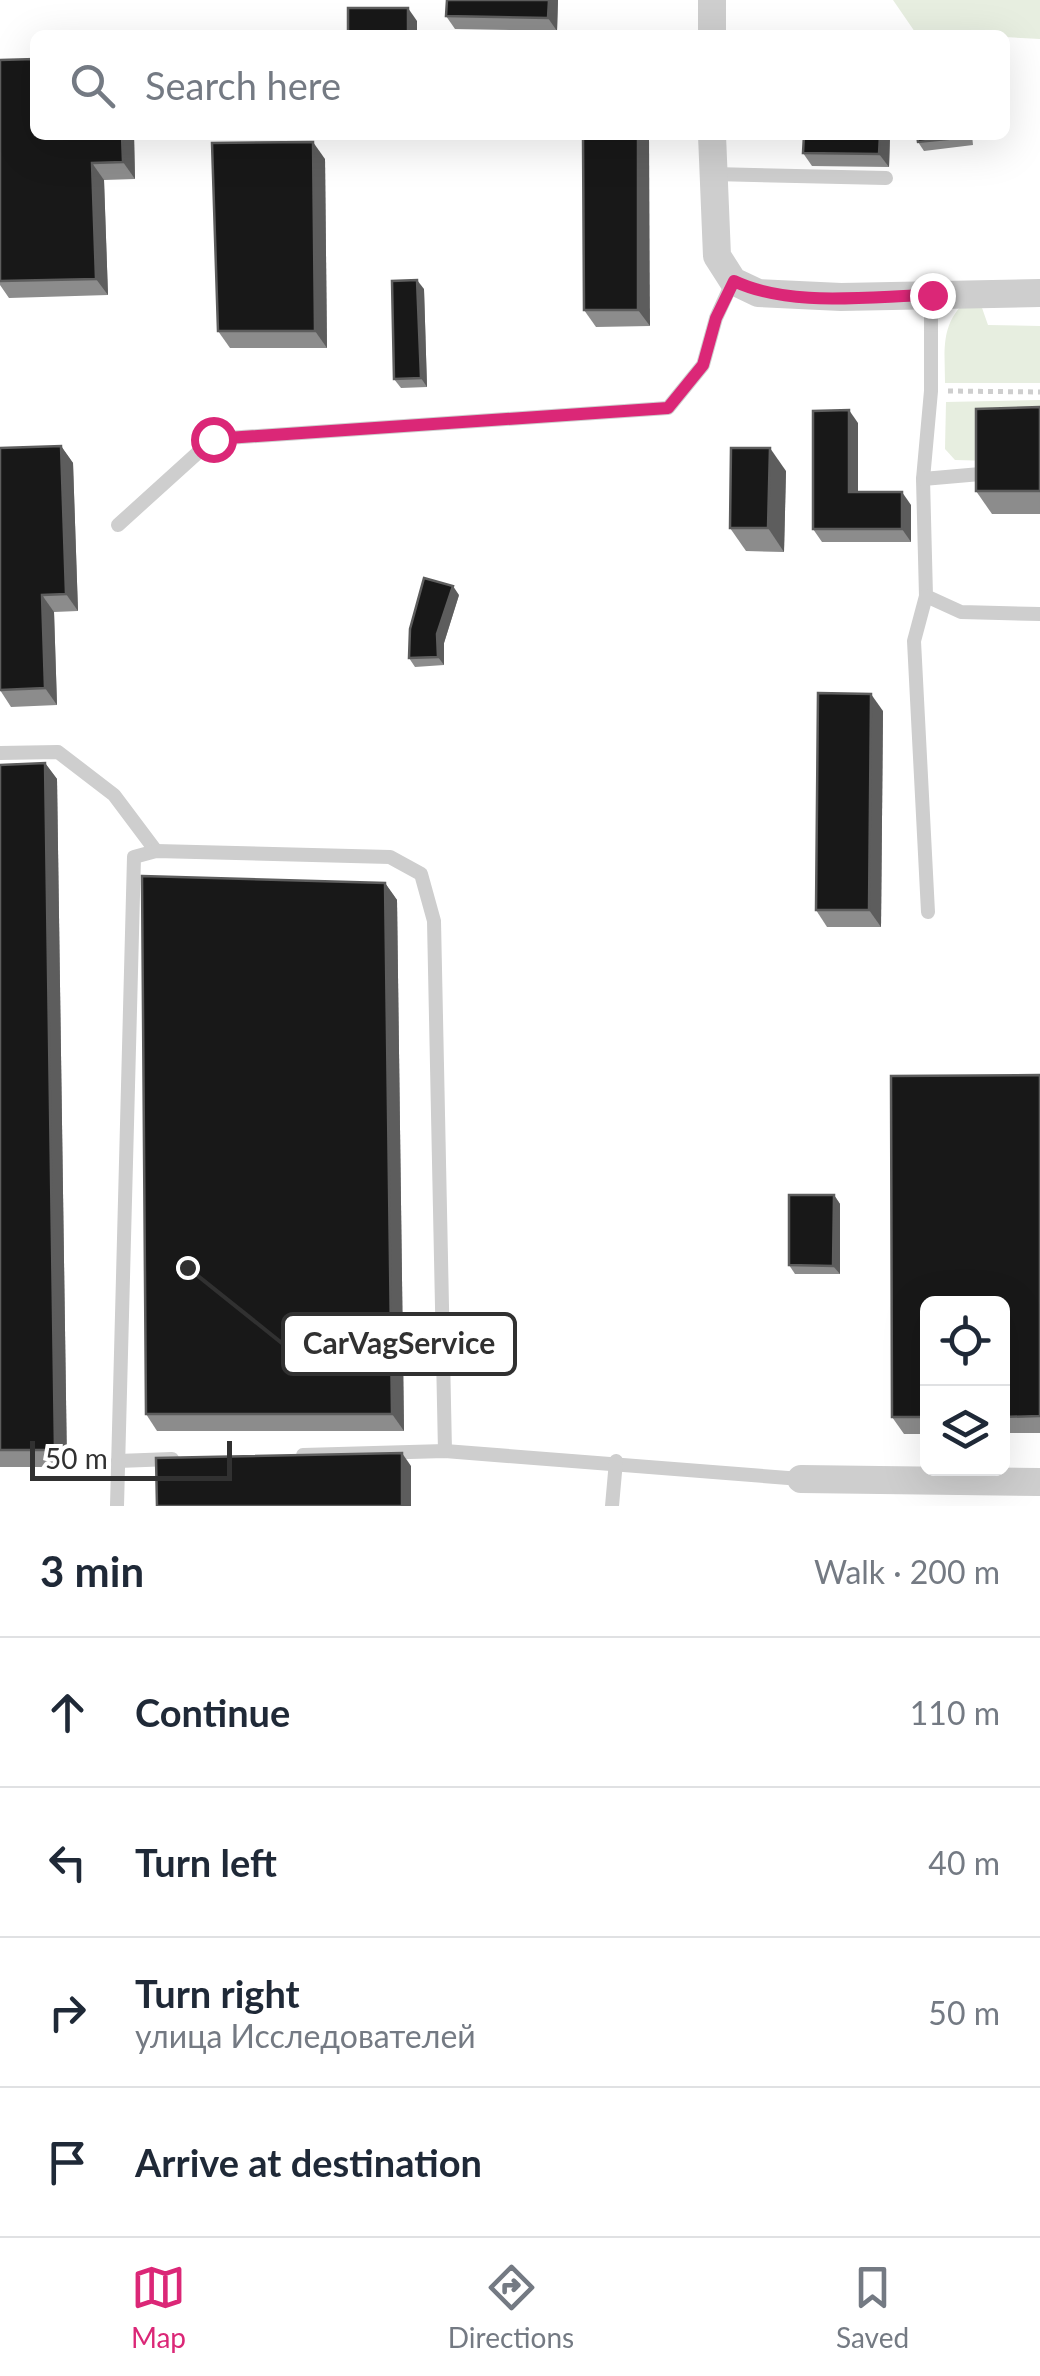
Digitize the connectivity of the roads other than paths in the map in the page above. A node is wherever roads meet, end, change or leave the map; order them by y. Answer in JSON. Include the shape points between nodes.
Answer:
{"nodes":[{"id":1,"x":712,"y":0,"type":"edge"},
{"id":2,"x":712,"y":30,"type":"edge"},
{"id":3,"x":712,"y":140,"type":"edge"},
{"id":4,"x":714,"y":174,"type":"junction"},
{"id":5,"x":886,"y":178,"type":"dead end"},
{"id":6,"x":734,"y":281,"type":"junction"},
{"id":7,"x":1040,"y":293,"type":"edge"},
{"id":8,"x":932,"y":295,"type":"junction"},
{"id":9,"x":992,"y":473,"type":"edge"},
{"id":10,"x":923,"y":479,"type":"junction"},
{"id":11,"x":118,"y":525,"type":"dead end"},
{"id":12,"x":926,"y":596,"type":"junction"},
{"id":13,"x":1040,"y":614,"type":"edge"},
{"id":14,"x":0,"y":754,"type":"edge"},
{"id":15,"x":156,"y":851,"type":"junction"},
{"id":16,"x":928,"y":912,"type":"dead end"},
{"id":17,"x":445,"y":1451,"type":"junction"},
{"id":18,"x":290,"y":1456,"type":"edge"},
{"id":19,"x":195,"y":1458,"type":"edge"},
{"id":20,"x":118,"y":1461,"type":"junction"},
{"id":21,"x":616,"y":1461,"type":"junction"},
{"id":22,"x":801,"y":1478,"type":"joint"},
{"id":23,"x":1040,"y":1482,"type":"edge"},
{"id":24,"x":117,"y":1506,"type":"edge"},
{"id":25,"x":612,"y":1506,"type":"edge"}],
"edges":[{"from":1,"to":2,"type":"street"},
{"from":3,"to":4,"type":"street"},
{"from":4,"to":5,"type":"lane"},
{"from":4,"to":6,"type":"street","via":[[717,256]]},
{"from":6,"to":8,"type":"street","via":[[758,293]]},
{"from":6,"to":11,"type":"lane","via":[[703,365],[668,408],[213,439]]},
{"from":7,"to":8,"type":"street"},
{"from":8,"to":10,"type":"lane"},
{"from":9,"to":10,"type":"lane"},
{"from":10,"to":12,"type":"lane"},
{"from":12,"to":13,"type":"lane","via":[[961,612]]},
{"from":12,"to":16,"type":"lane","via":[[914,641]]},
{"from":14,"to":15,"type":"lane","via":[[58,752],[114,795]]},
{"from":15,"to":17,"type":"lane","via":[[390,858],[420,874],[434,921]]},
{"from":15,"to":20,"type":"lane","via":[[134,857]]},
{"from":17,"to":18,"type":"lane"},
{"from":17,"to":21,"type":"lane"},
{"from":19,"to":20,"type":"lane"},
{"from":20,"to":24,"type":"lane"},
{"from":21,"to":22,"type":"lane"},
{"from":21,"to":25,"type":"lane"},
{"from":22,"to":23,"type":"street"}]}
